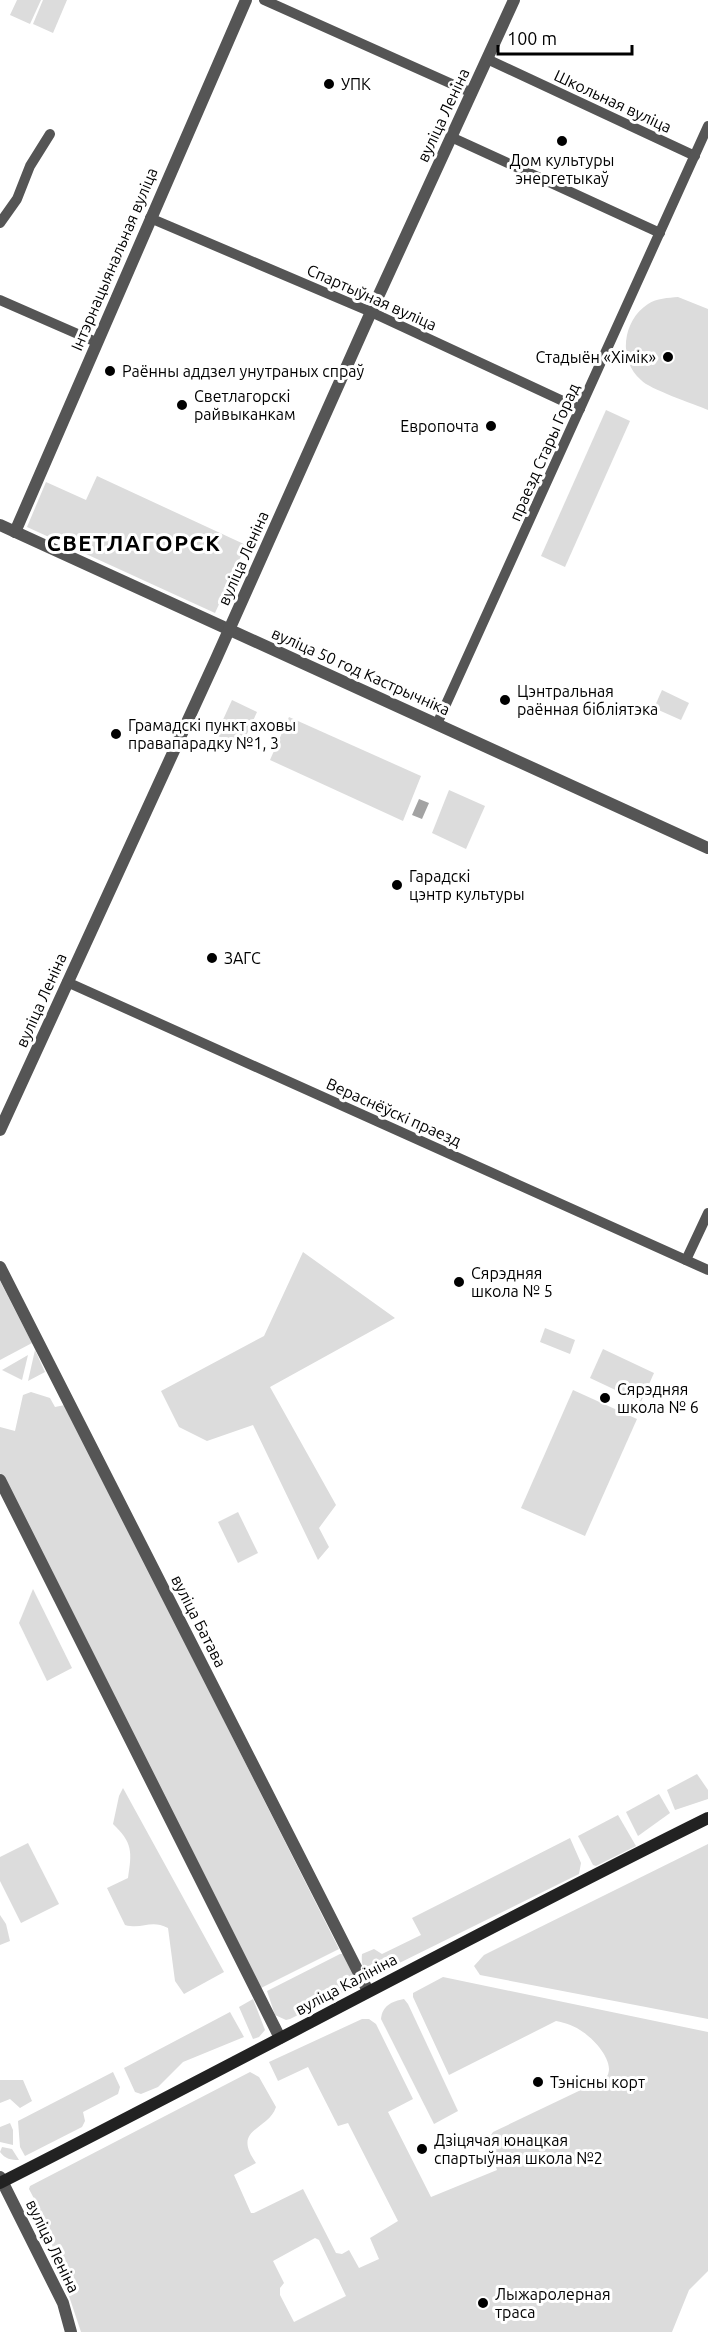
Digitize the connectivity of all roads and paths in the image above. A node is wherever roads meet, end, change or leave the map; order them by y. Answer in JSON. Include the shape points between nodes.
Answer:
{"nodes":[{"id":1,"x":246,"y":0,"type":"edge"},
{"id":2,"x":264,"y":0,"type":"edge"},
{"id":3,"x":514,"y":0,"type":"edge"},
{"id":4,"x":487,"y":59,"type":"junction"},
{"id":5,"x":472,"y":93,"type":"junction"},
{"id":6,"x":708,"y":126,"type":"edge"},
{"id":7,"x":50,"y":134,"type":"dead end"},
{"id":8,"x":451,"y":136,"type":"junction"},
{"id":9,"x":695,"y":156,"type":"junction"},
{"id":10,"x":150,"y":218,"type":"junction"},
{"id":11,"x":0,"y":223,"type":"edge"},
{"id":12,"x":660,"y":233,"type":"junction"},
{"id":13,"x":0,"y":300,"type":"edge"},
{"id":14,"x":371,"y":312,"type":"junction"},
{"id":15,"x":96,"y":342,"type":"junction"},
{"id":16,"x":580,"y":409,"type":"junction"},
{"id":17,"x":0,"y":525,"type":"edge"},
{"id":18,"x":15,"y":532,"type":"junction"},
{"id":19,"x":229,"y":630,"type":"junction"},
{"id":20,"x":437,"y":724,"type":"junction"},
{"id":21,"x":708,"y":848,"type":"edge"},
{"id":22,"x":67,"y":982,"type":"junction"},
{"id":23,"x":0,"y":1130,"type":"edge"},
{"id":24,"x":708,"y":1213,"type":"edge"},
{"id":25,"x":686,"y":1260,"type":"junction"},
{"id":26,"x":0,"y":1267,"type":"edge"},
{"id":27,"x":708,"y":1270,"type":"edge"},
{"id":28,"x":0,"y":1480,"type":"edge"},
{"id":29,"x":708,"y":1818,"type":"edge"},
{"id":30,"x":368,"y":1990,"type":"junction"},
{"id":31,"x":280,"y":2038,"type":"junction"},
{"id":32,"x":1,"y":2180,"type":"edge"},
{"id":33,"x":71,"y":2332,"type":"edge"}],
"edges":[{"from":1,"to":10,"type":"street","name":"Інтэрнацыянальная вуліца"},
{"from":2,"to":5,"type":"street"},
{"from":3,"to":4,"type":"street","name":"вуліца Леніна"},
{"from":4,"to":5,"type":"street","name":"вуліца Леніна"},
{"from":4,"to":9,"type":"street","name":"Школьная вуліца"},
{"from":5,"to":8,"type":"street","name":"вуліца Леніна"},
{"from":6,"to":9,"type":"street","name":"праезд Стары Горад"},
{"from":7,"to":11,"type":"street","via":[[30,166],[17,199]]},
{"from":8,"to":12,"type":"street"},
{"from":8,"to":14,"type":"street","name":"вуліца Леніна"},
{"from":9,"to":12,"type":"street","name":"праезд Стары Горад"},
{"from":10,"to":14,"type":"street","name":"Спартыўная вуліца"},
{"from":10,"to":15,"type":"street","name":"Інтэрнацыянальная вуліца"},
{"from":12,"to":16,"type":"street","name":"праезд Стары Горад"},
{"from":13,"to":15,"type":"street"},
{"from":14,"to":16,"type":"street","name":"Спартыўная вуліца"},
{"from":14,"to":19,"type":"street","name":"вуліца Леніна"},
{"from":15,"to":18,"type":"street","name":"Інтэрнацыянальная вуліца"},
{"from":16,"to":20,"type":"street","name":"праезд Стары Горад"},
{"from":17,"to":18,"type":"street","name":"вуліца 50 год Кастрычніка"},
{"from":18,"to":19,"type":"street","name":"вуліца 50 год Кастрычніка"},
{"from":19,"to":20,"type":"street","name":"вуліца 50 год Кастрычніка"},
{"from":19,"to":22,"type":"street","name":"вуліца Леніна"},
{"from":20,"to":21,"type":"street","name":"вуліца 50 год Кастрычніка"},
{"from":22,"to":23,"type":"street","name":"вуліца Леніна"},
{"from":22,"to":25,"type":"street","name":"Вераснёўскі праезд"},
{"from":24,"to":25,"type":"street"},
{"from":25,"to":27,"type":"street","name":"Вераснёўскі праезд"},
{"from":26,"to":30,"type":"street","name":"вуліца Батава"},
{"from":28,"to":31,"type":"street"},
{"from":29,"to":30,"type":"main road","name":"вуліца Калініна"},
{"from":30,"to":31,"type":"main road","name":"вуліца Калініна"},
{"from":31,"to":32,"type":"main road","name":"вуліца Калініна"},
{"from":32,"to":33,"type":"street","name":"вуліца Леніна","via":[[63,2303]]}]}
